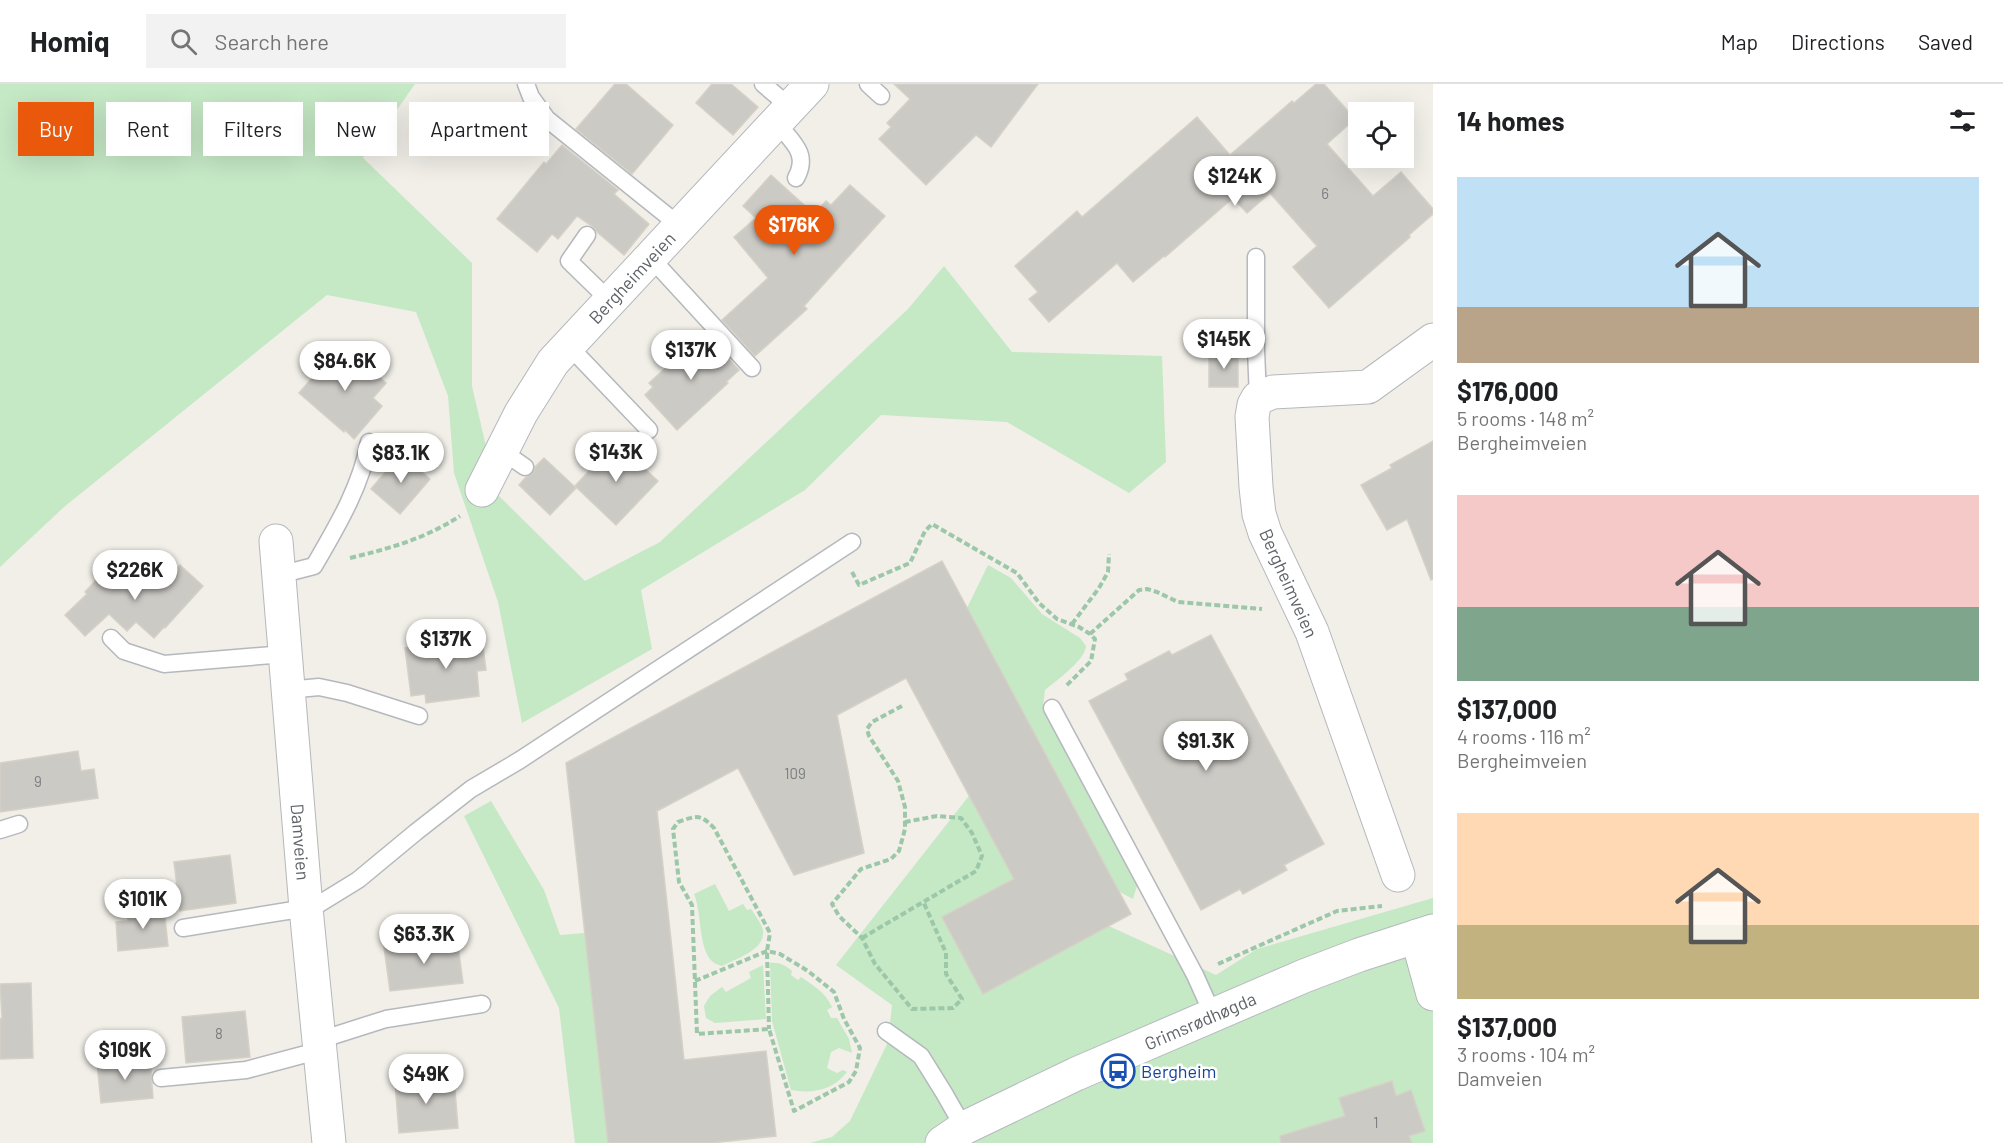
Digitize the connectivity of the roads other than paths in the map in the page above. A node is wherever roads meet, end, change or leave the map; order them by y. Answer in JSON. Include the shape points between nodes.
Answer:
{"nodes":[{"id":1,"x":526,"y":84,"type":"edge"},
{"id":2,"x":763,"y":84,"type":"edge"},
{"id":3,"x":868,"y":84,"type":"edge"},
{"id":4,"x":880,"y":96,"type":"dead end"},
{"id":5,"x":793,"y":104,"type":"edge"},
{"id":6,"x":796,"y":178,"type":"dead end"},
{"id":7,"x":680,"y":226,"type":"junction"},
{"id":8,"x":587,"y":235,"type":"dead end"},
{"id":9,"x":1256,"y":256,"type":"dead end"},
{"id":10,"x":650,"y":257,"type":"junction"},
{"id":11,"x":610,"y":301,"type":"junction"},
{"id":12,"x":1433,"y":340,"type":"edge"},
{"id":13,"x":568,"y":345,"type":"junction"},
{"id":14,"x":752,"y":368,"type":"dead end"},
{"id":15,"x":1258,"y":398,"type":"junction"},
{"id":16,"x":649,"y":430,"type":"dead end"},
{"id":17,"x":369,"y":442,"type":"dead end"},
{"id":18,"x":482,"y":490,"type":"road end"},
{"id":19,"x":276,"y":541,"type":"dead end"},
{"id":20,"x":846,"y":546,"type":"road end"},
{"id":21,"x":279,"y":574,"type":"junction"},
{"id":22,"x":111,"y":638,"type":"dead end"},
{"id":23,"x":285,"y":654,"type":"junction"},
{"id":24,"x":287,"y":690,"type":"junction"},
{"id":25,"x":1052,"y":708,"type":"road end"},
{"id":26,"x":418,"y":716,"type":"dead end"},
{"id":27,"x":19,"y":824,"type":"dead end"},
{"id":28,"x":0,"y":830,"type":"edge"},
{"id":29,"x":1398,"y":875,"type":"dead end"},
{"id":30,"x":306,"y":910,"type":"junction"},
{"id":31,"x":183,"y":928,"type":"dead end"},
{"id":32,"x":1425,"y":934,"type":"edge"},
{"id":33,"x":1433,"y":994,"type":"edge"},
{"id":34,"x":482,"y":1004,"type":"dead end"},
{"id":35,"x":1214,"y":1015,"type":"junction"},
{"id":36,"x":886,"y":1031,"type":"dead end"},
{"id":37,"x":320,"y":1045,"type":"junction"},
{"id":38,"x":162,"y":1078,"type":"dead end"},
{"id":39,"x":953,"y":1136,"type":"edge"},
{"id":40,"x":329,"y":1143,"type":"edge"}],
"edges":[{"from":1,"to":7,"type":"lane","via":[[547,119]]},
{"from":2,"to":5,"type":"lane"},
{"from":3,"to":4,"type":"lane"},
{"from":5,"to":6,"type":"lane","via":[[802,168]]},
{"from":5,"to":7,"type":"street","name":"Bergheimveien"},
{"from":7,"to":10,"type":"street","name":"Bergheimveien"},
{"from":8,"to":11,"type":"lane","via":[[569,261]]},
{"from":9,"to":15,"type":"lane"},
{"from":10,"to":11,"type":"street","name":"Bergheimveien"},
{"from":10,"to":14,"type":"lane"},
{"from":11,"to":13,"type":"street","name":"Bergheimveien"},
{"from":12,"to":15,"type":"street","via":[[1368,387],[1273,392]]},
{"from":13,"to":16,"type":"lane"},
{"from":13,"to":18,"type":"street","name":"Bergheimveien","via":[[552,362],[521,413],[514,459]]},
{"from":15,"to":29,"type":"street","name":"Bergheimveien","via":[[1252,417],[1256,487],[1265,533],[1312,632]]},
{"from":17,"to":21,"type":"lane","via":[[353,491],[314,566]]},
{"from":19,"to":21,"type":"street","name":"Damveien"},
{"from":20,"to":30,"type":"lane","via":[[471,789],[358,880]]},
{"from":21,"to":23,"type":"street","name":"Damveien"},
{"from":22,"to":23,"type":"lane","via":[[124,651],[164,664]]},
{"from":23,"to":24,"type":"street","name":"Damveien"},
{"from":24,"to":26,"type":"lane","via":[[319,687]]},
{"from":24,"to":30,"type":"street","name":"Damveien"},
{"from":25,"to":35,"type":"lane"},
{"from":27,"to":28,"type":"lane"},
{"from":30,"to":31,"type":"lane"},
{"from":30,"to":37,"type":"street","name":"Damveien"},
{"from":32,"to":33,"type":"street"},
{"from":32,"to":35,"type":"street","name":"Grimsrødhøgda","via":[[1304,976]]},
{"from":34,"to":37,"type":"lane","via":[[386,1019]]},
{"from":35,"to":39,"type":"street","name":"Grimsrødhøgda","via":[[1076,1074]]},
{"from":36,"to":39,"type":"lane","via":[[921,1056]]},
{"from":37,"to":38,"type":"lane","via":[[246,1070]]},
{"from":37,"to":40,"type":"street","name":"Damveien"}]}
